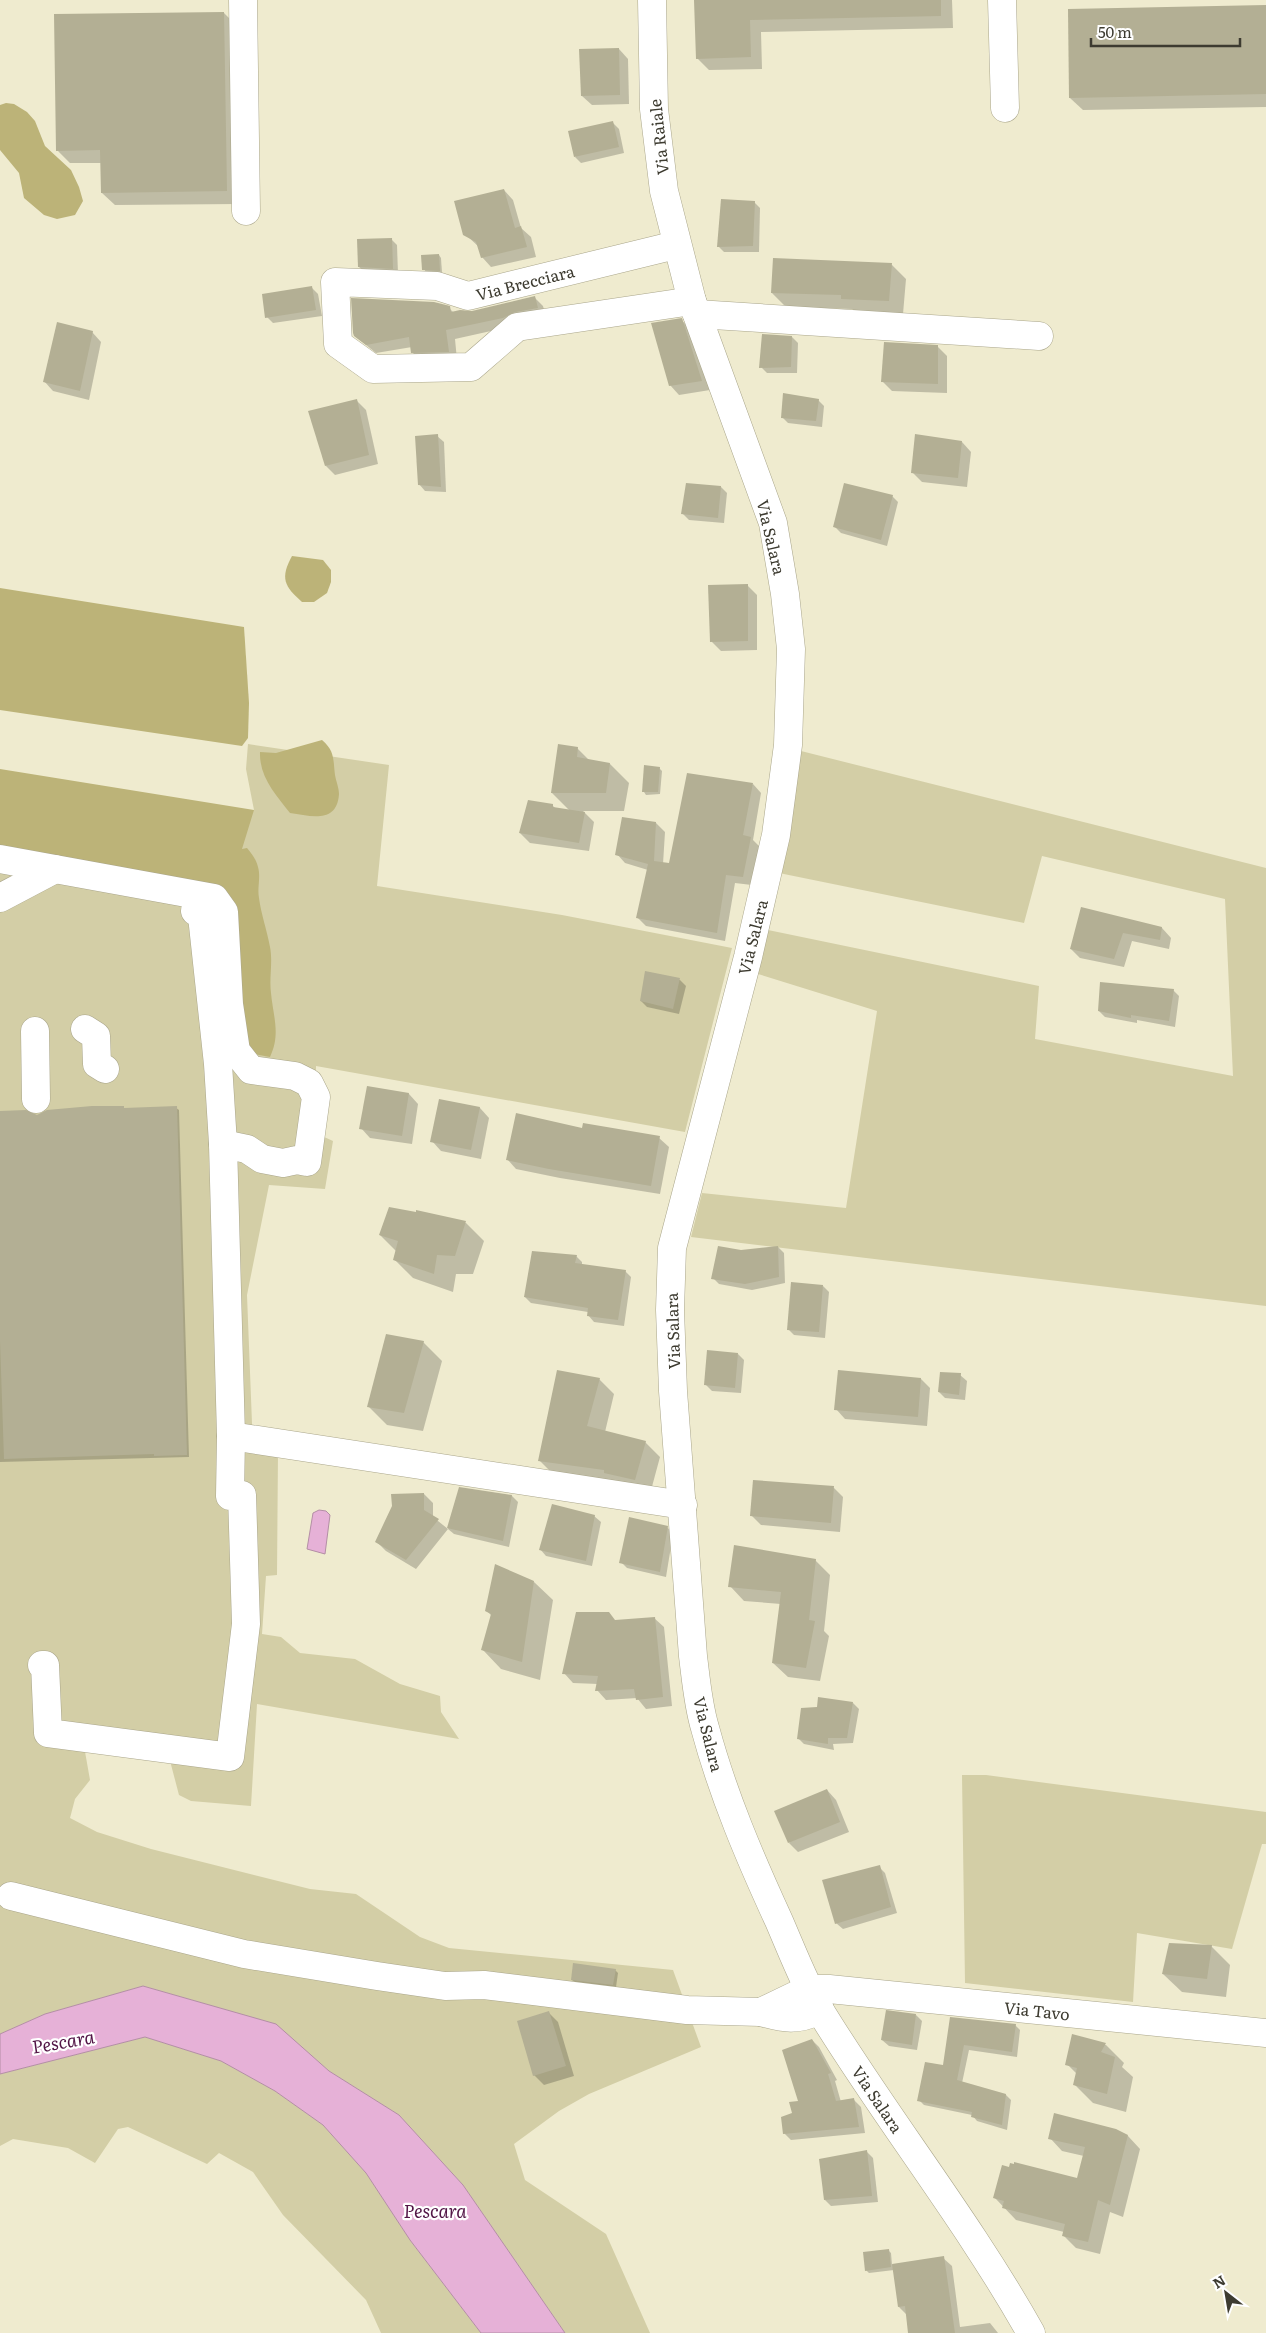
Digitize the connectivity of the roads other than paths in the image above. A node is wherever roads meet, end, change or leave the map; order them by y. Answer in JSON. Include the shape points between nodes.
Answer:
{"nodes":[{"id":1,"x":243,"y":0,"type":"edge"},
{"id":2,"x":652,"y":0,"type":"edge"},
{"id":3,"x":1002,"y":0,"type":"edge"},
{"id":4,"x":1005,"y":108,"type":"dead end"},
{"id":5,"x":246,"y":211,"type":"dead end"},
{"id":6,"x":676,"y":245,"type":"junction"},
{"id":7,"x":684,"y":272,"type":"joint"},
{"id":8,"x":694,"y":308,"type":"junction"},
{"id":9,"x":1039,"y":336,"type":"dead end"},
{"id":10,"x":0,"y":859,"type":"edge"},
{"id":11,"x":55,"y":869,"type":"junction"},
{"id":12,"x":0,"y":898,"type":"edge"},
{"id":13,"x":195,"y":911,"type":"dead end"},
{"id":14,"x":85,"y":1029,"type":"dead end"},
{"id":15,"x":34,"y":1031,"type":"dead end"},
{"id":16,"x":105,"y":1069,"type":"dead end"},
{"id":17,"x":36,"y":1099,"type":"dead end"},
{"id":18,"x":235,"y":1147,"type":"junction"},
{"id":19,"x":231,"y":1436,"type":"junction"},
{"id":20,"x":683,"y":1505,"type":"junction"},
{"id":21,"x":42,"y":1665,"type":"dead end"},
{"id":22,"x":484,"y":1985,"type":"junction"},
{"id":23,"x":814,"y":1999,"type":"junction"},
{"id":24,"x":1266,"y":2033,"type":"edge"},
{"id":25,"x":1032,"y":2333,"type":"edge"}],
"edges":[{"from":1,"to":5,"type":"street"},
{"from":2,"to":6,"type":"street","name":"Via Raiale","via":[[654,109],[664,191]]},
{"from":3,"to":4,"type":"street"},
{"from":6,"to":7,"type":"street","name":"Via Raiale"},
{"from":6,"to":8,"type":"street","name":"Via Brecciara","via":[[468,296],[437,286],[334,282],[338,344],[373,369],[470,367],[518,327]]},
{"from":7,"to":8,"type":"street","name":"Via Salara"},
{"from":8,"to":9,"type":"street"},
{"from":8,"to":20,"type":"street","name":"Via Salara","via":[[773,523],[790,640],[790,704],[783,789],[763,896],[672,1248],[673,1392]]},
{"from":10,"to":11,"type":"street"},
{"from":11,"to":12,"type":"street"},
{"from":11,"to":18,"type":"street","via":[[214,898],[224,912],[229,1004],[236,1050],[251,1070],[294,1076],[309,1083],[316,1097],[307,1162],[283,1163]]},
{"from":13,"to":18,"type":"street","via":[[202,916],[218,1064]]},
{"from":14,"to":16,"type":"street","via":[[96,1036],[97,1064]]},
{"from":15,"to":17,"type":"street"},
{"from":18,"to":19,"type":"street"},
{"from":19,"to":20,"type":"street"},
{"from":19,"to":21,"type":"street","via":[[230,1496],[242,1495],[246,1624],[230,1757],[48,1733],[45,1665]]},
{"from":20,"to":23,"type":"street","name":"Via Salara","via":[[693,1656],[704,1726],[720,1780],[748,1853]]},
{"from":22,"to":22,"type":"street","via":[[447,1971],[275,1943],[32,1886],[10,1896],[244,1954],[445,1986]]},
{"from":22,"to":23,"type":"street","via":[[687,2010],[760,2012]]},
{"from":23,"to":24,"type":"street","name":"Via Tavo","via":[[829,1989]]},
{"from":23,"to":25,"type":"street","name":"Via Salara","via":[[990,2263]]}]}
